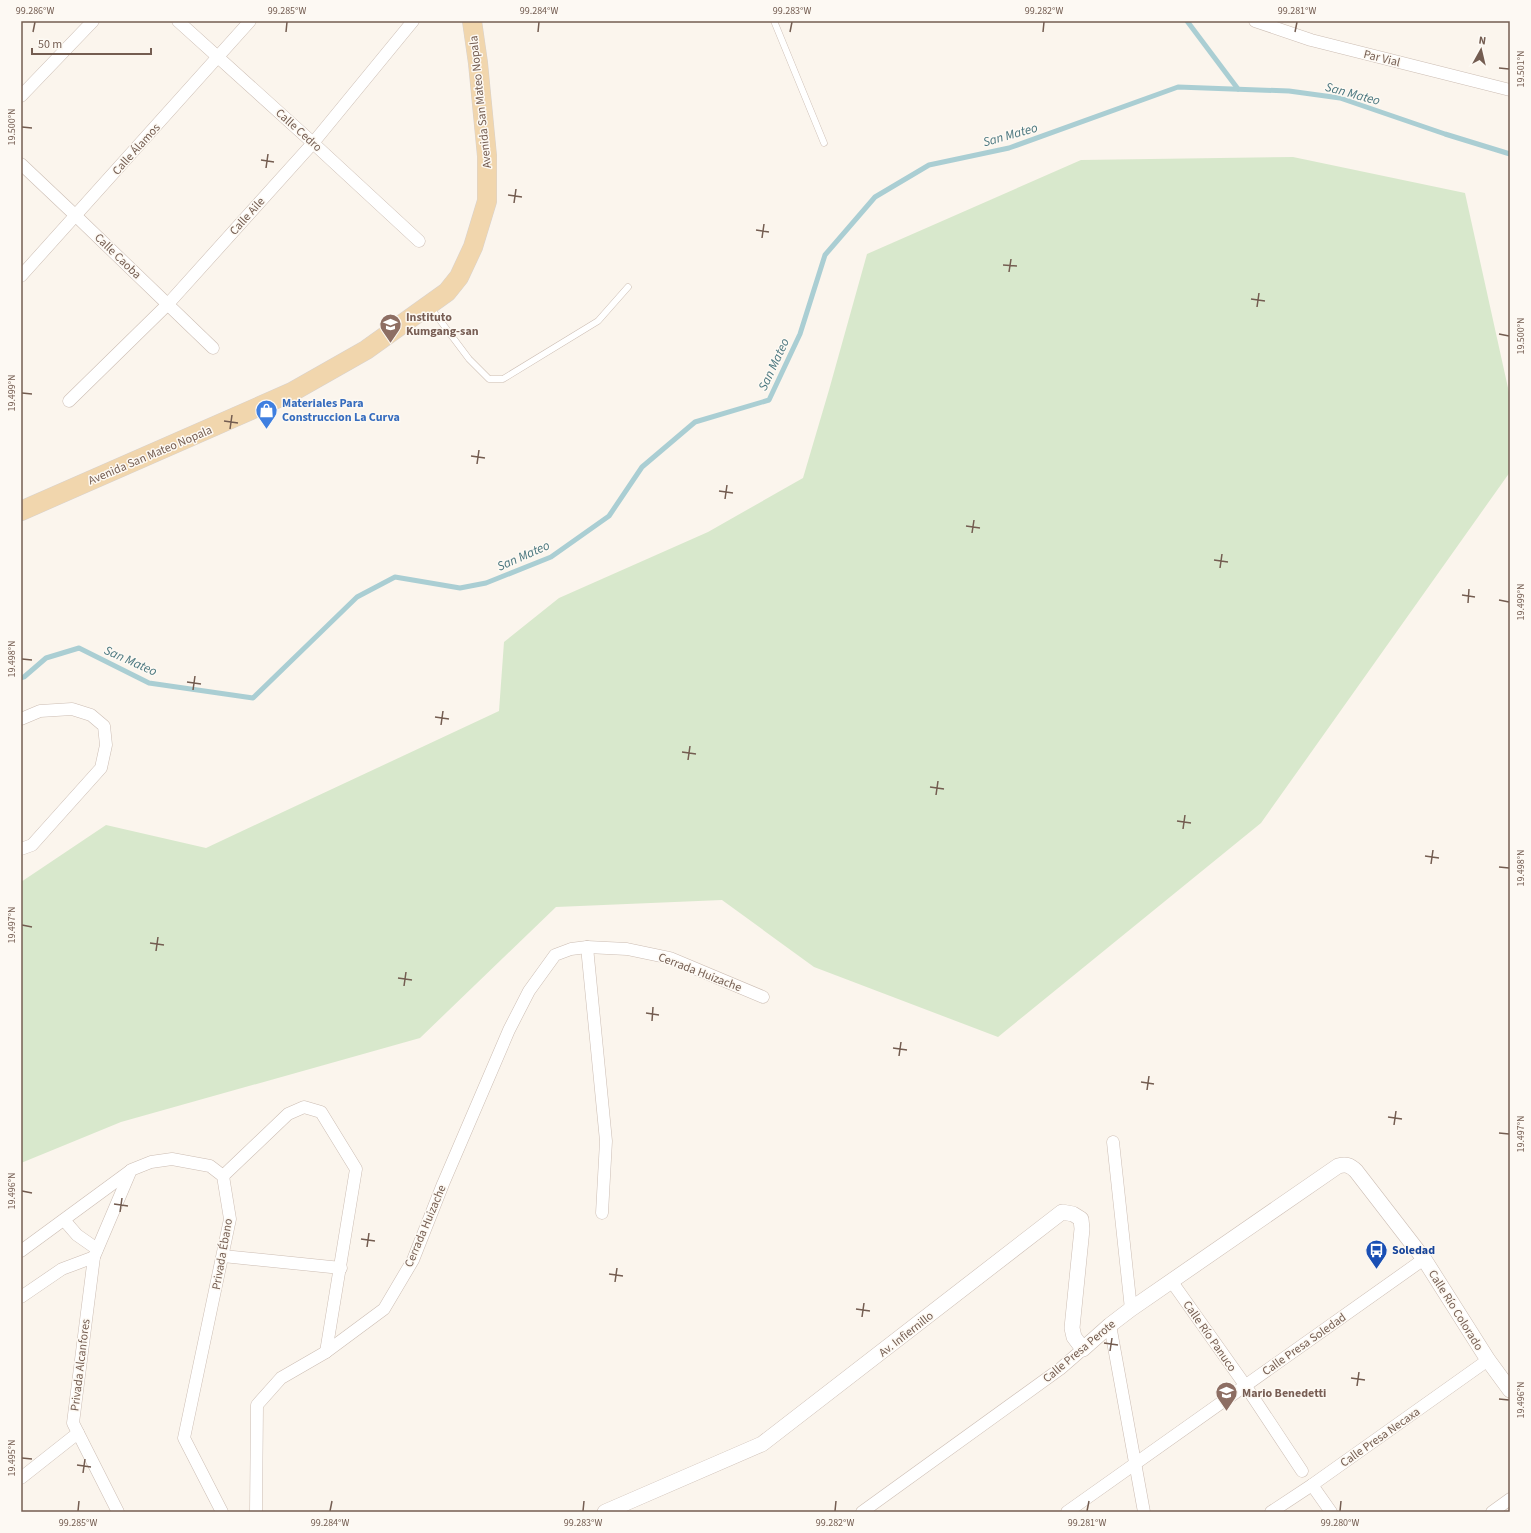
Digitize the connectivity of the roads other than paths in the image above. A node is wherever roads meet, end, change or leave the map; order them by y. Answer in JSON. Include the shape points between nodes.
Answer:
{"nodes":[{"id":1,"x":93,"y":21,"type":"edge"},
{"id":2,"x":178,"y":21,"type":"edge"},
{"id":3,"x":250,"y":21,"type":"edge"},
{"id":4,"x":413,"y":21,"type":"edge"},
{"id":5,"x":472,"y":21,"type":"edge"},
{"id":6,"x":774,"y":21,"type":"edge"},
{"id":7,"x":1255,"y":21,"type":"edge"},
{"id":8,"x":218,"y":56,"type":"junction"},
{"id":9,"x":1510,"y":90,"type":"edge"},
{"id":10,"x":21,"y":96,"type":"edge"},
{"id":11,"x":313,"y":143,"type":"junction"},
{"id":12,"x":824,"y":144,"type":"dead end"},
{"id":13,"x":21,"y":164,"type":"edge"},
{"id":14,"x":76,"y":216,"type":"junction"},
{"id":15,"x":419,"y":241,"type":"dead end"},
{"id":16,"x":21,"y":276,"type":"edge"},
{"id":17,"x":628,"y":287,"type":"dead end"},
{"id":18,"x":168,"y":304,"type":"junction"},
{"id":19,"x":429,"y":306,"type":"junction"},
{"id":20,"x":213,"y":348,"type":"dead end"},
{"id":21,"x":69,"y":401,"type":"dead end"},
{"id":22,"x":21,"y":511,"type":"edge"},
{"id":23,"x":21,"y":719,"type":"edge"},
{"id":24,"x":21,"y":849,"type":"edge"},
{"id":25,"x":587,"y":947,"type":"junction"},
{"id":26,"x":763,"y":997,"type":"dead end"},
{"id":27,"x":1113,"y":1142,"type":"dead end"},
{"id":28,"x":1338,"y":1166,"type":"joint"},
{"id":29,"x":131,"y":1170,"type":"junction"},
{"id":30,"x":223,"y":1176,"type":"junction"},
{"id":31,"x":602,"y":1213,"type":"dead end"},
{"id":32,"x":64,"y":1220,"type":"junction"},
{"id":33,"x":21,"y":1251,"type":"edge"},
{"id":34,"x":96,"y":1253,"type":"junction"},
{"id":35,"x":223,"y":1256,"type":"junction"},
{"id":36,"x":1424,"y":1259,"type":"junction"},
{"id":37,"x":341,"y":1268,"type":"junction"},
{"id":38,"x":1172,"y":1282,"type":"junction"},
{"id":39,"x":21,"y":1297,"type":"edge"},
{"id":40,"x":1131,"y":1310,"type":"junction"},
{"id":41,"x":1110,"y":1325,"type":"junction"},
{"id":42,"x":1083,"y":1349,"type":"junction"},
{"id":43,"x":326,"y":1352,"type":"junction"},
{"id":44,"x":1488,"y":1360,"type":"junction"},
{"id":45,"x":1245,"y":1385,"type":"junction"},
{"id":46,"x":1510,"y":1390,"type":"edge"},
{"id":47,"x":78,"y":1433,"type":"junction"},
{"id":48,"x":1134,"y":1465,"type":"junction"},
{"id":49,"x":1302,"y":1471,"type":"dead end"},
{"id":50,"x":21,"y":1478,"type":"edge"},
{"id":51,"x":1312,"y":1485,"type":"junction"},
{"id":52,"x":1510,"y":1499,"type":"edge"},
{"id":53,"x":118,"y":1512,"type":"edge"},
{"id":54,"x":222,"y":1512,"type":"edge"},
{"id":55,"x":256,"y":1512,"type":"edge"},
{"id":56,"x":605,"y":1512,"type":"edge"},
{"id":57,"x":862,"y":1512,"type":"edge"},
{"id":58,"x":1067,"y":1512,"type":"edge"},
{"id":59,"x":1144,"y":1512,"type":"edge"},
{"id":60,"x":1271,"y":1512,"type":"edge"},
{"id":61,"x":1330,"y":1512,"type":"edge"},
{"id":62,"x":1492,"y":1512,"type":"edge"}],
"edges":[{"from":1,"to":10,"type":"street"},
{"from":2,"to":8,"type":"street","name":"Calle Cedro"},
{"from":3,"to":8,"type":"street","name":"Calle Álamos"},
{"from":4,"to":11,"type":"street","name":"Calle Aile"},
{"from":5,"to":19,"type":"main road","name":"Avenida San Mateo Nopala","via":[[487,156],[487,201],[473,247],[459,277],[447,292]]},
{"from":6,"to":12,"type":"lane"},
{"from":7,"to":9,"type":"street","name":"Par Vial","via":[[1311,40]]},
{"from":8,"to":11,"type":"street","name":"Calle Cedro"},
{"from":8,"to":14,"type":"street","name":"Calle Álamos"},
{"from":11,"to":15,"type":"street","name":"Calle Cedro"},
{"from":11,"to":18,"type":"street","name":"Calle Aile"},
{"from":13,"to":14,"type":"street","name":"Calle Caoba"},
{"from":14,"to":16,"type":"street","name":"Calle Álamos"},
{"from":14,"to":18,"type":"street","name":"Calle Caoba"},
{"from":17,"to":19,"type":"lane","via":[[598,321],[503,379],[489,379],[469,358]]},
{"from":18,"to":20,"type":"street","name":"Calle Caoba"},
{"from":18,"to":21,"type":"street","name":"Calle Aile"},
{"from":19,"to":22,"type":"main road","name":"Avenida San Mateo Nopala","via":[[366,350],[292,392]]},
{"from":23,"to":24,"type":"street","via":[[40,711],[72,709],[91,715],[104,726],[106,745],[101,768],[32,845]]},
{"from":25,"to":26,"type":"street","name":"Cerrada Huizache","via":[[627,948],[670,958]]},
{"from":25,"to":31,"type":"street","via":[[606,1141]]},
{"from":25,"to":43,"type":"street","name":"Cerrada Huizache","via":[[570,948],[555,955],[529,991],[506,1037],[442,1184],[413,1260],[384,1309]]},
{"from":27,"to":40,"type":"street"},
{"from":28,"to":36,"type":"street","name":"Calle Río Colorado","via":[[1350,1165],[1356,1170]]},
{"from":28,"to":38,"type":"street","name":"Calle Presa Perote"},
{"from":29,"to":30,"type":"street","via":[[150,1162],[172,1159],[210,1166]]},
{"from":29,"to":32,"type":"street"},
{"from":29,"to":34,"type":"street"},
{"from":30,"to":35,"type":"street","name":"Privada Ébano","via":[[230,1219]]},
{"from":30,"to":37,"type":"street","via":[[288,1114],[304,1107],[321,1112],[356,1169]]},
{"from":32,"to":33,"type":"street"},
{"from":32,"to":34,"type":"street"},
{"from":34,"to":39,"type":"street","via":[[62,1269]]},
{"from":34,"to":47,"type":"street","name":"Privada Alcanfores","via":[[73,1423]]},
{"from":35,"to":37,"type":"street"},
{"from":35,"to":54,"type":"street","name":"Privada Ébano","via":[[184,1438]]},
{"from":36,"to":44,"type":"street","name":"Calle Río Colorado"},
{"from":36,"to":45,"type":"street","name":"Calle Presa Soledad"},
{"from":37,"to":43,"type":"street"},
{"from":38,"to":40,"type":"street","name":"Calle Presa Perote"},
{"from":38,"to":45,"type":"street","name":"Calle Río Panuco"},
{"from":40,"to":41,"type":"street","name":"Calle Presa Perote"},
{"from":41,"to":42,"type":"street","name":"Calle Presa Perote"},
{"from":41,"to":48,"type":"street"},
{"from":42,"to":56,"type":"street","name":"Av. Infiernillo","via":[[1074,1337],[1072,1328],[1081,1219],[1074,1214],[1062,1212],[762,1444]]},
{"from":42,"to":57,"type":"street","name":"Calle Presa Perote","via":[[1060,1369]]},
{"from":43,"to":55,"type":"street","name":"Cerrada Huizache","via":[[280,1378],[257,1405]]},
{"from":44,"to":46,"type":"street","name":"Calle Río Colorado"},
{"from":44,"to":51,"type":"street","name":"Calle Presa Necaxa"},
{"from":45,"to":48,"type":"street","name":"Calle Presa Soledad"},
{"from":45,"to":49,"type":"street","name":"Calle Río Panuco"},
{"from":47,"to":50,"type":"street"},
{"from":47,"to":53,"type":"street","name":"Privada Alcanfores"},
{"from":48,"to":58,"type":"street","name":"Calle Presa Soledad"},
{"from":48,"to":59,"type":"street"},
{"from":51,"to":60,"type":"street","name":"Calle Presa Necaxa"},
{"from":51,"to":61,"type":"street"},
{"from":52,"to":62,"type":"street"}]}
